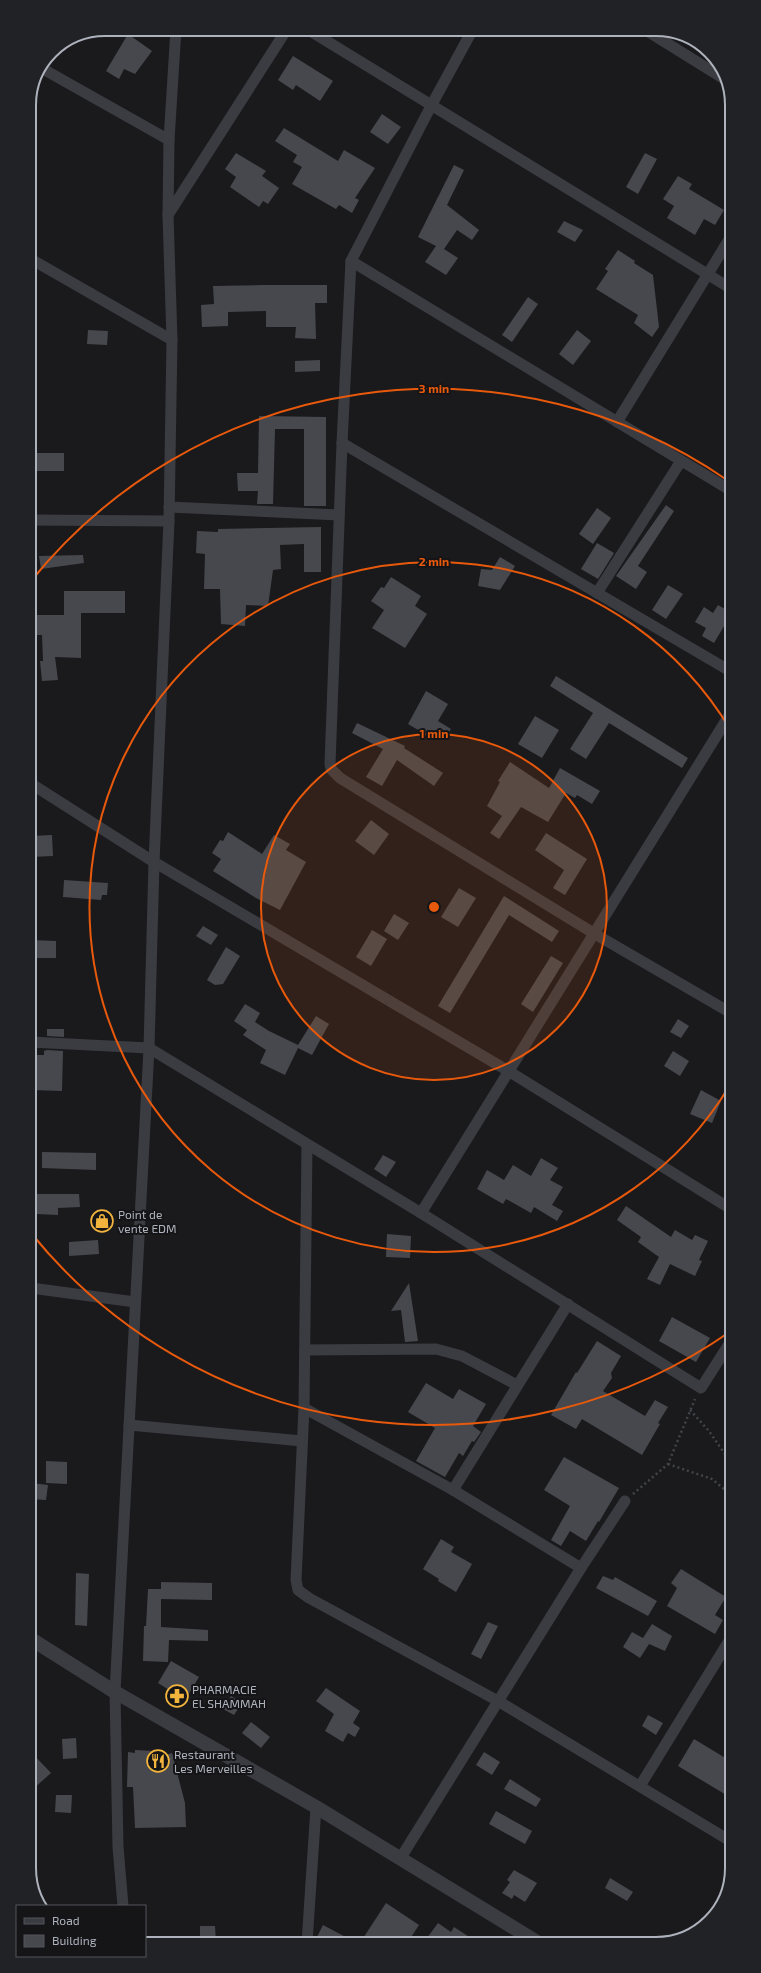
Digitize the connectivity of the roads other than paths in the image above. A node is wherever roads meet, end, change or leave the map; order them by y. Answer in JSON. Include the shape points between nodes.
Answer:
{"nodes":[{"id":1,"x":176,"y":36,"type":"edge"},
{"id":2,"x":283,"y":36,"type":"edge"},
{"id":3,"x":318,"y":36,"type":"edge"},
{"id":4,"x":469,"y":36,"type":"edge"},
{"id":5,"x":655,"y":36,"type":"edge"},
{"id":6,"x":45,"y":70,"type":"edge"},
{"id":7,"x":717,"y":75,"type":"edge"},
{"id":8,"x":431,"y":106,"type":"junction"},
{"id":9,"x":169,"y":140,"type":"junction"},
{"id":10,"x":168,"y":215,"type":"junction"},
{"id":11,"x":725,"y":246,"type":"edge"},
{"id":12,"x":351,"y":261,"type":"junction"},
{"id":13,"x":36,"y":262,"type":"edge"},
{"id":14,"x":708,"y":275,"type":"junction"},
{"id":15,"x":725,"y":285,"type":"edge"},
{"id":16,"x":172,"y":340,"type":"junction"},
{"id":17,"x":617,"y":422,"type":"junction"},
{"id":18,"x":342,"y":443,"type":"junction"},
{"id":19,"x":681,"y":461,"type":"junction"},
{"id":20,"x":725,"y":487,"type":"edge"},
{"id":21,"x":169,"y":507,"type":"junction"},
{"id":22,"x":339,"y":515,"type":"junction"},
{"id":23,"x":36,"y":520,"type":"edge"},
{"id":24,"x":169,"y":521,"type":"junction"},
{"id":25,"x":597,"y":593,"type":"junction"},
{"id":26,"x":725,"y":668,"type":"edge"},
{"id":27,"x":725,"y":722,"type":"edge"},
{"id":28,"x":36,"y":788,"type":"edge"},
{"id":29,"x":154,"y":862,"type":"junction"},
{"id":30,"x":595,"y":934,"type":"junction"},
{"id":31,"x":725,"y":1010,"type":"edge"},
{"id":32,"x":36,"y":1042,"type":"edge"},
{"id":33,"x":149,"y":1048,"type":"junction"},
{"id":34,"x":510,"y":1072,"type":"junction"},
{"id":35,"x":307,"y":1145,"type":"junction"},
{"id":36,"x":725,"y":1205,"type":"edge"},
{"id":37,"x":421,"y":1213,"type":"junction"},
{"id":38,"x":36,"y":1289,"type":"edge"},
{"id":39,"x":135,"y":1302,"type":"junction"},
{"id":40,"x":568,"y":1304,"type":"junction"},
{"id":41,"x":305,"y":1350,"type":"junction"},
{"id":42,"x":725,"y":1350,"type":"edge"},
{"id":43,"x":517,"y":1385,"type":"junction"},
{"id":44,"x":304,"y":1408,"type":"junction"},
{"id":45,"x":129,"y":1425,"type":"junction"},
{"id":46,"x":302,"y":1441,"type":"junction"},
{"id":47,"x":453,"y":1490,"type":"junction"},
{"id":48,"x":625,"y":1501,"type":"road end"},
{"id":49,"x":581,"y":1568,"type":"junction"},
{"id":50,"x":36,"y":1642,"type":"edge"},
{"id":51,"x":725,"y":1647,"type":"edge"},
{"id":52,"x":115,"y":1692,"type":"junction"},
{"id":53,"x":498,"y":1701,"type":"junction"},
{"id":54,"x":640,"y":1786,"type":"junction"},
{"id":55,"x":316,"y":1807,"type":"junction"},
{"id":56,"x":725,"y":1838,"type":"edge"},
{"id":57,"x":400,"y":1859,"type":"junction"},
{"id":58,"x":123,"y":1905,"type":"edge"},
{"id":59,"x":307,"y":1937,"type":"edge"},
{"id":60,"x":530,"y":1937,"type":"edge"}],
"edges":[{"from":1,"to":9,"type":"street"},
{"from":2,"to":10,"type":"street"},
{"from":3,"to":8,"type":"street"},
{"from":4,"to":8,"type":"street"},
{"from":5,"to":7,"type":"street"},
{"from":6,"to":9,"type":"street"},
{"from":8,"to":12,"type":"street"},
{"from":8,"to":14,"type":"street"},
{"from":9,"to":10,"type":"street"},
{"from":10,"to":16,"type":"street"},
{"from":11,"to":14,"type":"street"},
{"from":12,"to":17,"type":"street"},
{"from":12,"to":18,"type":"street"},
{"from":13,"to":16,"type":"street"},
{"from":14,"to":15,"type":"street"},
{"from":14,"to":17,"type":"street"},
{"from":16,"to":21,"type":"street"},
{"from":17,"to":19,"type":"street"},
{"from":18,"to":22,"type":"street"},
{"from":18,"to":25,"type":"street"},
{"from":19,"to":20,"type":"street"},
{"from":19,"to":25,"type":"street"},
{"from":21,"to":22,"type":"street"},
{"from":21,"to":24,"type":"street"},
{"from":22,"to":30,"type":"street","via":[[330,764],[332,769],[340,778]]},
{"from":23,"to":24,"type":"street"},
{"from":24,"to":29,"type":"street"},
{"from":25,"to":26,"type":"street"},
{"from":27,"to":30,"type":"street"},
{"from":28,"to":29,"type":"street"},
{"from":29,"to":33,"type":"street"},
{"from":29,"to":34,"type":"street"},
{"from":30,"to":31,"type":"street"},
{"from":30,"to":34,"type":"street"},
{"from":32,"to":33,"type":"street"},
{"from":33,"to":35,"type":"street"},
{"from":33,"to":39,"type":"street"},
{"from":34,"to":36,"type":"street"},
{"from":34,"to":37,"type":"street"},
{"from":35,"to":37,"type":"street"},
{"from":35,"to":41,"type":"street"},
{"from":37,"to":40,"type":"street"},
{"from":38,"to":39,"type":"street"},
{"from":39,"to":45,"type":"street"},
{"from":40,"to":42,"type":"street","via":[[701,1388]]},
{"from":40,"to":43,"type":"street"},
{"from":41,"to":43,"type":"street","via":[[436,1349],[462,1356]]},
{"from":41,"to":44,"type":"street"},
{"from":43,"to":47,"type":"street"},
{"from":44,"to":46,"type":"street"},
{"from":44,"to":47,"type":"street"},
{"from":45,"to":46,"type":"street"},
{"from":45,"to":52,"type":"street"},
{"from":46,"to":53,"type":"street","via":[[296,1580],[298,1590]]},
{"from":47,"to":49,"type":"street"},
{"from":48,"to":49,"type":"street"},
{"from":49,"to":53,"type":"street"},
{"from":50,"to":52,"type":"street"},
{"from":51,"to":54,"type":"street"},
{"from":52,"to":55,"type":"street"},
{"from":52,"to":58,"type":"street","via":[[118,1847]]},
{"from":53,"to":54,"type":"street"},
{"from":53,"to":57,"type":"street"},
{"from":54,"to":56,"type":"street"},
{"from":55,"to":57,"type":"street"},
{"from":55,"to":59,"type":"street"},
{"from":57,"to":60,"type":"street"}]}
